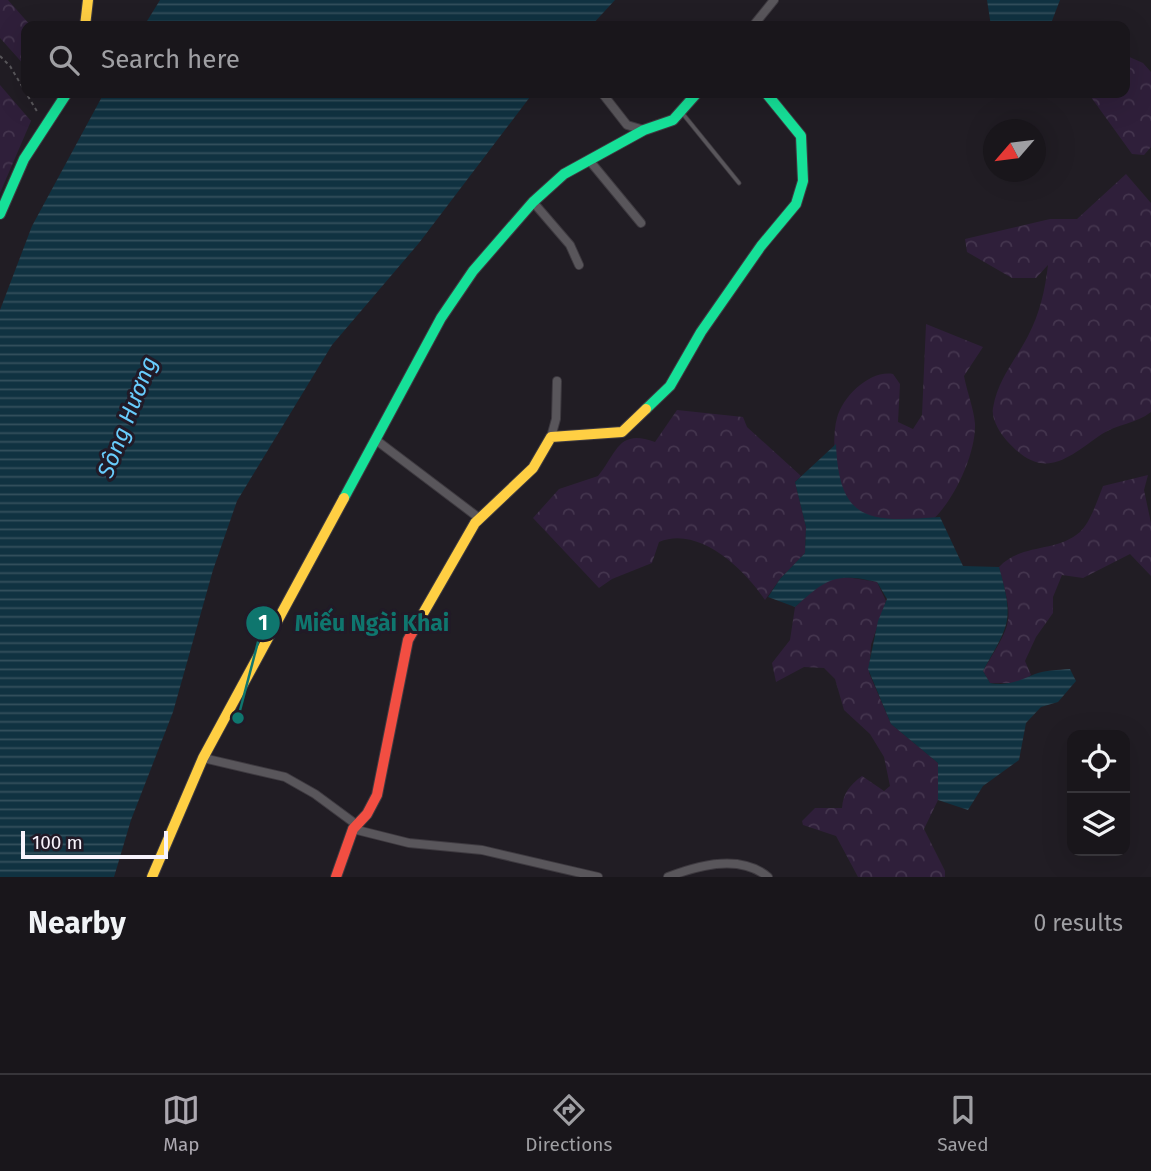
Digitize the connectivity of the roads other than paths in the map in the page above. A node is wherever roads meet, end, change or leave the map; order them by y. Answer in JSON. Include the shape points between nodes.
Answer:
{"nodes":[{"id":1,"x":88,"y":0,"type":"edge"},
{"id":2,"x":774,"y":0,"type":"edge"},
{"id":3,"x":86,"y":21,"type":"edge"},
{"id":4,"x":757,"y":21,"type":"edge"},
{"id":5,"x":63,"y":98,"type":"edge"},
{"id":6,"x":606,"y":98,"type":"edge"},
{"id":7,"x":693,"y":98,"type":"edge"},
{"id":8,"x":770,"y":98,"type":"edge"},
{"id":9,"x":681,"y":111,"type":"junction"},
{"id":10,"x":644,"y":130,"type":"junction"},
{"id":11,"x":589,"y":160,"type":"junction"},
{"id":12,"x":739,"y":183,"type":"dead end"},
{"id":13,"x":533,"y":202,"type":"junction"},
{"id":14,"x":0,"y":214,"type":"edge"},
{"id":15,"x":641,"y":223,"type":"dead end"},
{"id":16,"x":579,"y":265,"type":"dead end"},
{"id":17,"x":557,"y":382,"type":"dead end"},
{"id":18,"x":551,"y":437,"type":"junction"},
{"id":19,"x":376,"y":440,"type":"junction"},
{"id":20,"x":479,"y":518,"type":"junction"},
{"id":21,"x":203,"y":758,"type":"junction"},
{"id":22,"x":355,"y":827,"type":"junction"},
{"id":23,"x":152,"y":877,"type":"edge"},
{"id":24,"x":336,"y":877,"type":"edge"},
{"id":25,"x":598,"y":877,"type":"edge"},
{"id":26,"x":668,"y":877,"type":"edge"},
{"id":27,"x":768,"y":877,"type":"edge"}],
"edges":[{"from":1,"to":3,"type":"main road"},
{"from":2,"to":4,"type":"street"},
{"from":5,"to":14,"type":"main road","via":[[24,159]]},
{"from":6,"to":10,"type":"street","via":[[627,125]]},
{"from":7,"to":9,"type":"main road"},
{"from":8,"to":18,"type":"main road","via":[[801,136],[803,181],[796,204],[701,332],[670,386],[648,408],[622,432]]},
{"from":9,"to":10,"type":"main road","via":[[673,120]]},
{"from":9,"to":12,"type":"lane"},
{"from":10,"to":11,"type":"main road"},
{"from":11,"to":13,"type":"main road","via":[[564,174]]},
{"from":11,"to":15,"type":"street"},
{"from":13,"to":16,"type":"street","via":[[570,245]]},
{"from":13,"to":19,"type":"main road","via":[[473,271],[440,318]]},
{"from":17,"to":18,"type":"street"},
{"from":18,"to":20,"type":"main road","via":[[533,468]]},
{"from":19,"to":20,"type":"street"},
{"from":19,"to":21,"type":"main road"},
{"from":20,"to":22,"type":"main road","via":[[408,640],[377,795]]},
{"from":21,"to":22,"type":"street","via":[[285,777],[316,794]]},
{"from":21,"to":23,"type":"main road"},
{"from":22,"to":24,"type":"main road"},
{"from":22,"to":25,"type":"street","via":[[396,841],[494,852]]},
{"from":26,"to":27,"type":"street","via":[[701,866],[734,864],[751,866]]}]}
